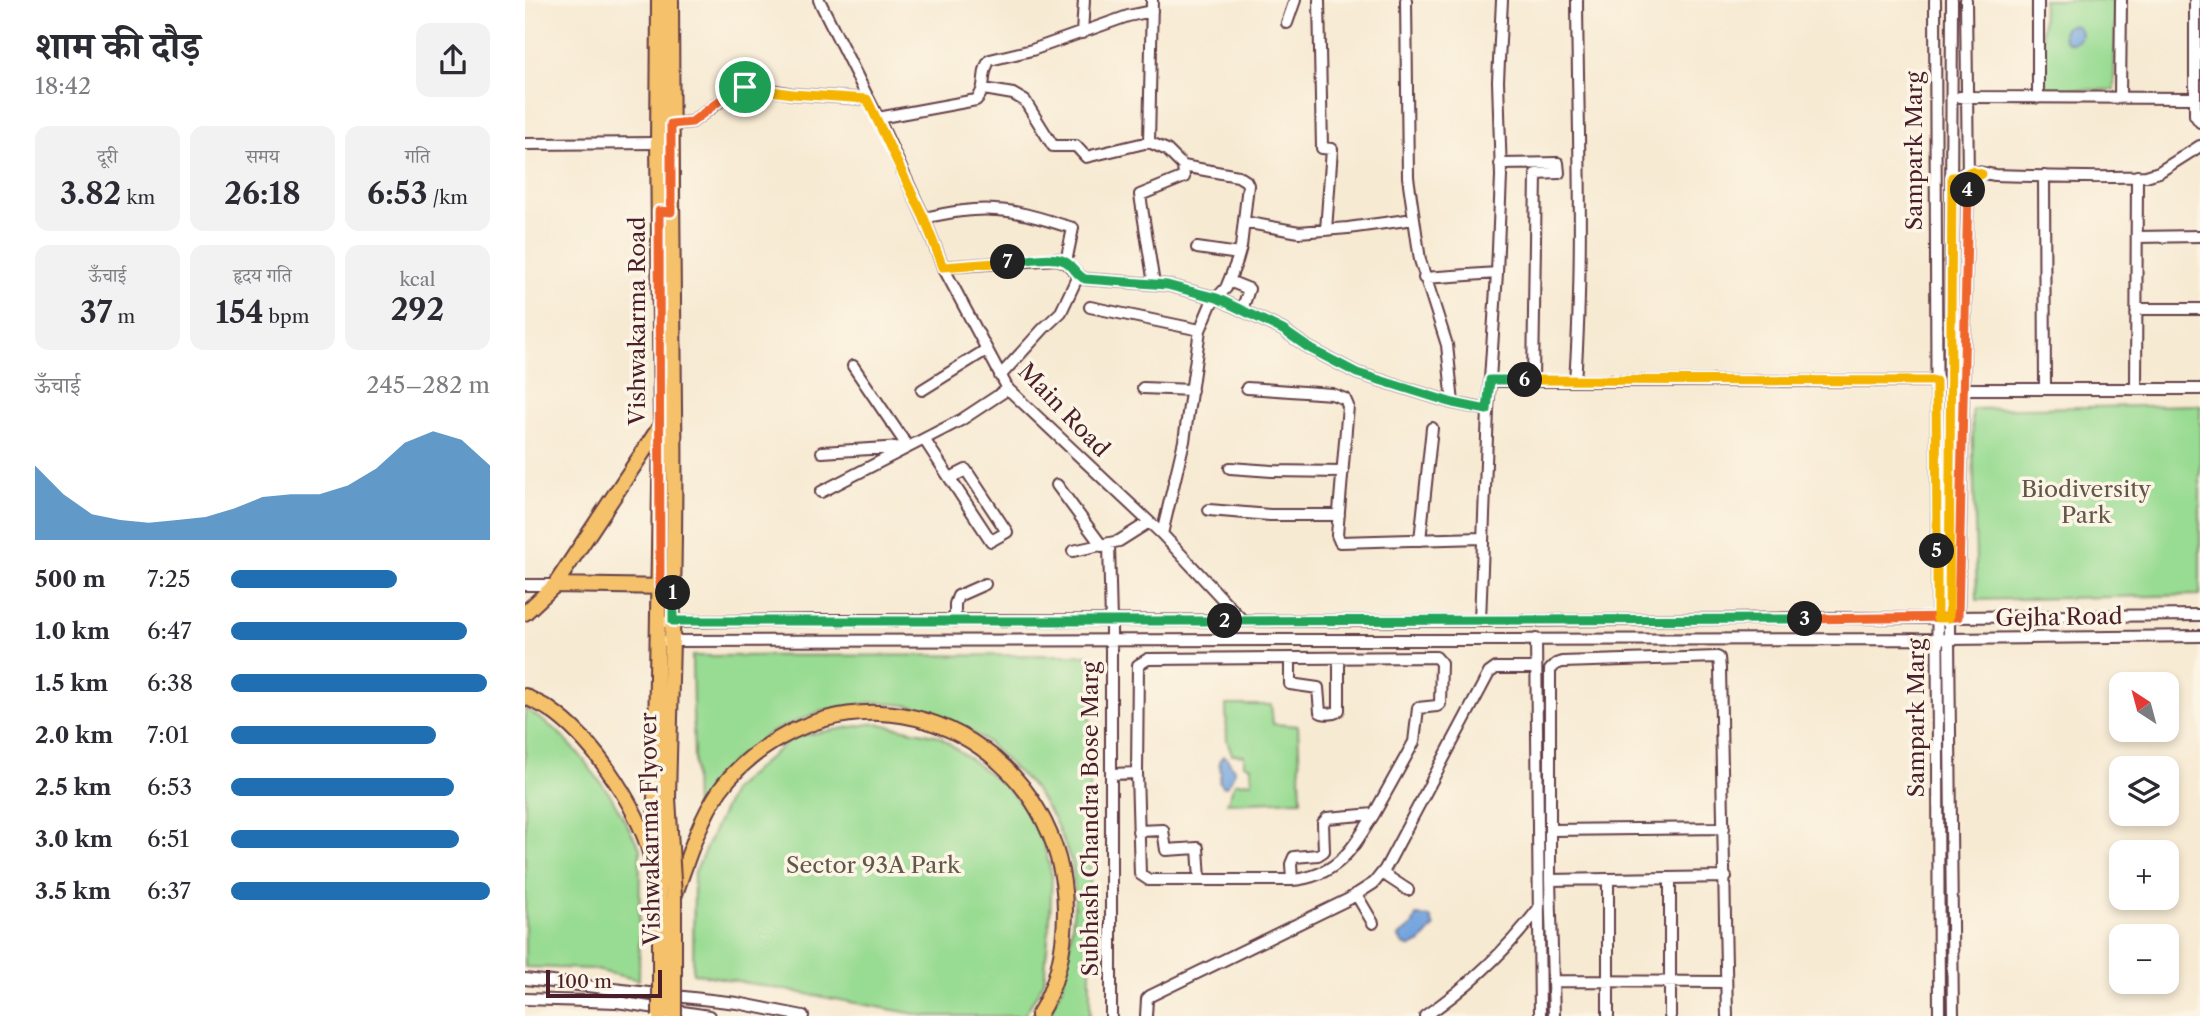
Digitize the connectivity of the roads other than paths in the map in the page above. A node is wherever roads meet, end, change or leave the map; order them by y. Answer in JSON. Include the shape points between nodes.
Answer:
{"nodes":[{"id":1,"x":659,"y":0,"type":"edge"},
{"id":2,"x":671,"y":0,"type":"edge"},
{"id":3,"x":819,"y":0,"type":"edge"},
{"id":4,"x":1084,"y":0,"type":"edge"},
{"id":5,"x":1295,"y":0,"type":"edge"},
{"id":6,"x":1319,"y":0,"type":"edge"},
{"id":7,"x":1406,"y":0,"type":"edge"},
{"id":8,"x":1502,"y":0,"type":"edge"},
{"id":9,"x":1577,"y":0,"type":"edge"},
{"id":10,"x":1935,"y":0,"type":"edge"},
{"id":11,"x":1952,"y":0,"type":"edge"},
{"id":12,"x":1966,"y":0,"type":"edge"},
{"id":13,"x":2038,"y":0,"type":"edge"},
{"id":14,"x":2121,"y":0,"type":"edge"},
{"id":15,"x":2197,"y":2,"type":"edge"},
{"id":16,"x":1152,"y":6,"type":"edge"},
{"id":17,"x":1287,"y":23,"type":"dead end"},
{"id":18,"x":1082,"y":33,"type":"junction"},
{"id":19,"x":984,"y":89,"type":"junction"},
{"id":20,"x":1952,"y":97,"type":"junction"},
{"id":21,"x":1967,"y":97,"type":"junction"},
{"id":22,"x":2038,"y":98,"type":"junction"},
{"id":23,"x":2120,"y":98,"type":"junction"},
{"id":24,"x":2195,"y":98,"type":"junction"},
{"id":25,"x":867,"y":99,"type":"junction"},
{"id":26,"x":878,"y":118,"type":"junction"},
{"id":27,"x":2200,"y":122,"type":"edge"},
{"id":28,"x":671,"y":124,"type":"junction"},
{"id":29,"x":1149,"y":142,"type":"junction"},
{"id":30,"x":658,"y":143,"type":"junction"},
{"id":31,"x":525,"y":144,"type":"edge"},
{"id":32,"x":2200,"y":146,"type":"edge"},
{"id":33,"x":1500,"y":163,"type":"junction"},
{"id":34,"x":1183,"y":166,"type":"junction"},
{"id":35,"x":1962,"y":176,"type":"junction"},
{"id":36,"x":2044,"y":176,"type":"junction"},
{"id":37,"x":2137,"y":176,"type":"junction"},
{"id":38,"x":665,"y":211,"type":"junction"},
{"id":39,"x":924,"y":218,"type":"junction"},
{"id":40,"x":1414,"y":219,"type":"junction"},
{"id":41,"x":1244,"y":222,"type":"junction"},
{"id":42,"x":1326,"y":230,"type":"junction"},
{"id":43,"x":2200,"y":236,"type":"edge"},
{"id":44,"x":2137,"y":237,"type":"junction"},
{"id":45,"x":1196,"y":248,"type":"dead end"},
{"id":46,"x":1239,"y":254,"type":"junction"},
{"id":47,"x":1066,"y":262,"type":"junction"},
{"id":48,"x":943,"y":267,"type":"junction"},
{"id":49,"x":1497,"y":273,"type":"junction"},
{"id":50,"x":1078,"y":276,"type":"junction"},
{"id":51,"x":1424,"y":278,"type":"junction"},
{"id":52,"x":1229,"y":281,"type":"junction"},
{"id":53,"x":1154,"y":284,"type":"junction"},
{"id":54,"x":1217,"y":298,"type":"junction"},
{"id":55,"x":1090,"y":307,"type":"dead end"},
{"id":56,"x":2136,"y":309,"type":"junction"},
{"id":57,"x":2200,"y":309,"type":"edge"},
{"id":58,"x":1242,"y":310,"type":"junction"},
{"id":59,"x":1201,"y":330,"type":"junction"},
{"id":60,"x":986,"y":350,"type":"junction"},
{"id":61,"x":853,"y":366,"type":"dead end"},
{"id":62,"x":1000,"y":376,"type":"junction"},
{"id":63,"x":1490,"y":380,"type":"junction"},
{"id":64,"x":1533,"y":380,"type":"junction"},
{"id":65,"x":1576,"y":380,"type":"junction"},
{"id":66,"x":1936,"y":381,"type":"junction"},
{"id":67,"x":1143,"y":388,"type":"dead end"},
{"id":68,"x":1247,"y":388,"type":"dead end"},
{"id":69,"x":2045,"y":388,"type":"junction"},
{"id":70,"x":1008,"y":389,"type":"junction"},
{"id":71,"x":1956,"y":389,"type":"junction"},
{"id":72,"x":2136,"y":389,"type":"junction"},
{"id":73,"x":2200,"y":389,"type":"edge"},
{"id":74,"x":922,"y":390,"type":"dead end"},
{"id":75,"x":1192,"y":390,"type":"junction"},
{"id":76,"x":1453,"y":403,"type":"junction"},
{"id":77,"x":1487,"y":410,"type":"junction"},
{"id":78,"x":661,"y":424,"type":"junction"},
{"id":79,"x":1432,"y":429,"type":"dead end"},
{"id":80,"x":924,"y":439,"type":"junction"},
{"id":81,"x":908,"y":447,"type":"junction"},
{"id":82,"x":822,"y":452,"type":"dead end"},
{"id":83,"x":1230,"y":468,"type":"dead end"},
{"id":84,"x":1343,"y":472,"type":"junction"},
{"id":85,"x":950,"y":478,"type":"junction"},
{"id":86,"x":1057,"y":485,"type":"dead end"},
{"id":87,"x":821,"y":492,"type":"dead end"},
{"id":88,"x":1209,"y":510,"type":"dead end"},
{"id":89,"x":1339,"y":515,"type":"junction"},
{"id":90,"x":1149,"y":522,"type":"junction"},
{"id":91,"x":1162,"y":534,"type":"junction"},
{"id":92,"x":1482,"y":538,"type":"junction"},
{"id":93,"x":1420,"y":540,"type":"junction"},
{"id":94,"x":1105,"y":546,"type":"junction"},
{"id":95,"x":1073,"y":551,"type":"dead end"},
{"id":96,"x":985,"y":584,"type":"dead end"},
{"id":97,"x":525,"y":585,"type":"edge"},
{"id":98,"x":555,"y":585,"type":"junction"},
{"id":99,"x":666,"y":587,"type":"junction"},
{"id":100,"x":525,"y":613,"type":"edge"},
{"id":101,"x":2200,"y":615,"type":"edge"},
{"id":102,"x":1937,"y":618,"type":"junction"},
{"id":103,"x":1953,"y":618,"type":"junction"},
{"id":104,"x":955,"y":621,"type":"junction"},
{"id":105,"x":1243,"y":621,"type":"junction"},
{"id":106,"x":1481,"y":621,"type":"junction"},
{"id":107,"x":666,"y":622,"type":"junction"},
{"id":108,"x":1111,"y":622,"type":"junction"},
{"id":109,"x":2200,"y":636,"type":"edge"},
{"id":110,"x":1536,"y":639,"type":"junction"},
{"id":111,"x":1629,"y":639,"type":"junction"},
{"id":112,"x":1646,"y":639,"type":"junction"},
{"id":113,"x":1937,"y":639,"type":"junction"},
{"id":114,"x":1949,"y":639,"type":"junction"},
{"id":115,"x":1111,"y":640,"type":"junction"},
{"id":116,"x":1248,"y":640,"type":"junction"},
{"id":117,"x":665,"y":641,"type":"junction"},
{"id":118,"x":1290,"y":659,"type":"junction"},
{"id":119,"x":1249,"y":660,"type":"junction"},
{"id":120,"x":1339,"y":660,"type":"junction"},
{"id":121,"x":1630,"y":660,"type":"junction"},
{"id":122,"x":1647,"y":660,"type":"junction"},
{"id":123,"x":1536,"y":668,"type":"junction"},
{"id":124,"x":525,"y":696,"type":"edge"},
{"id":125,"x":1111,"y":774,"type":"junction"},
{"id":126,"x":1137,"y":774,"type":"junction"},
{"id":127,"x":1374,"y":814,"type":"junction"},
{"id":128,"x":1724,"y":828,"type":"junction"},
{"id":129,"x":1551,"y":830,"type":"junction"},
{"id":130,"x":1138,"y":831,"type":"junction"},
{"id":131,"x":1382,"y":873,"type":"junction"},
{"id":132,"x":1726,"y":877,"type":"junction"},
{"id":133,"x":1670,"y":879,"type":"junction"},
{"id":134,"x":1200,"y":880,"type":"junction"},
{"id":135,"x":1292,"y":880,"type":"junction"},
{"id":136,"x":1550,"y":880,"type":"junction"},
{"id":137,"x":1608,"y":880,"type":"junction"},
{"id":138,"x":1408,"y":890,"type":"dead end"},
{"id":139,"x":1356,"y":894,"type":"junction"},
{"id":140,"x":667,"y":899,"type":"junction"},
{"id":141,"x":1539,"y":908,"type":"junction"},
{"id":142,"x":1373,"y":923,"type":"dead end"},
{"id":143,"x":525,"y":979,"type":"edge"},
{"id":144,"x":1552,"y":981,"type":"junction"},
{"id":145,"x":1608,"y":981,"type":"junction"},
{"id":146,"x":1672,"y":982,"type":"junction"},
{"id":147,"x":1727,"y":982,"type":"junction"},
{"id":148,"x":618,"y":989,"type":"junction"},
{"id":149,"x":525,"y":999,"type":"edge"},
{"id":150,"x":617,"y":1002,"type":"junction"},
{"id":151,"x":660,"y":1016,"type":"edge"},
{"id":152,"x":674,"y":1016,"type":"edge"},
{"id":153,"x":709,"y":1016,"type":"edge"},
{"id":154,"x":803,"y":1016,"type":"edge"},
{"id":155,"x":1038,"y":1016,"type":"edge"},
{"id":156,"x":1111,"y":1016,"type":"edge"},
{"id":157,"x":1146,"y":1016,"type":"edge"},
{"id":158,"x":1425,"y":1016,"type":"edge"},
{"id":159,"x":1541,"y":1016,"type":"edge"},
{"id":160,"x":1554,"y":1016,"type":"edge"},
{"id":161,"x":1608,"y":1016,"type":"edge"},
{"id":162,"x":1670,"y":1016,"type":"edge"},
{"id":163,"x":1727,"y":1016,"type":"edge"},
{"id":164,"x":1939,"y":1016,"type":"edge"},
{"id":165,"x":1953,"y":1016,"type":"edge"}],
"edges":[{"from":1,"to":30,"type":"main road","name":"Vishwakarma Road"},
{"from":2,"to":28,"type":"main road","name":"Vishwakarma Road"},
{"from":3,"to":25,"type":"street","name":"Main Road"},
{"from":4,"to":18,"type":"street"},
{"from":5,"to":17,"type":"street"},
{"from":6,"to":42,"type":"street","via":[[1322,148],[1332,149]]},
{"from":7,"to":40,"type":"street","via":[[1408,177]]},
{"from":8,"to":33,"type":"street"},
{"from":9,"to":65,"type":"street","via":[[1580,205]]},
{"from":10,"to":66,"type":"street","name":"Sampark Marg"},
{"from":11,"to":20,"type":"street","name":"Sampark Marg"},
{"from":12,"to":21,"type":"street"},
{"from":13,"to":22,"type":"street"},
{"from":14,"to":23,"type":"street"},
{"from":15,"to":24,"type":"street"},
{"from":16,"to":18,"type":"street"},
{"from":16,"to":29,"type":"street"},
{"from":18,"to":19,"type":"street","via":[[990,60]]},
{"from":19,"to":26,"type":"street","via":[[971,102]]},
{"from":19,"to":29,"type":"street","via":[[1019,96],[1053,146],[1076,146],[1086,158]]},
{"from":20,"to":21,"type":"street"},
{"from":20,"to":35,"type":"street","name":"Sampark Marg"},
{"from":21,"to":22,"type":"street"},
{"from":21,"to":35,"type":"street"},
{"from":22,"to":23,"type":"street"},
{"from":23,"to":24,"type":"street"},
{"from":24,"to":27,"type":"street"},
{"from":25,"to":26,"type":"street","name":"Main Road"},
{"from":25,"to":28,"type":"street","via":[[745,87],[732,91],[692,122]]},
{"from":26,"to":39,"type":"street","name":"Main Road"},
{"from":28,"to":38,"type":"main road","name":"Vishwakarma Road"},
{"from":29,"to":34,"type":"street","via":[[1167,150]]},
{"from":30,"to":31,"type":"street"},
{"from":30,"to":38,"type":"main road","name":"Vishwakarma Road"},
{"from":32,"to":37,"type":"street","via":[[2159,172]]},
{"from":33,"to":49,"type":"street"},
{"from":33,"to":64,"type":"street","via":[[1558,163],[1559,173],[1536,174]]},
{"from":34,"to":41,"type":"street","via":[[1246,181]]},
{"from":34,"to":53,"type":"street","via":[[1184,177],[1140,195]]},
{"from":35,"to":36,"type":"street"},
{"from":35,"to":71,"type":"street","name":"Sampark Marg"},
{"from":35,"to":71,"type":"street"},
{"from":36,"to":37,"type":"street"},
{"from":36,"to":69,"type":"street"},
{"from":37,"to":44,"type":"street"},
{"from":38,"to":78,"type":"main road","name":"Vishwakarma Road"},
{"from":38,"to":99,"type":"main road","name":"Vishwakarma Road","via":[[674,408]]},
{"from":39,"to":47,"type":"street","via":[[996,209],[1073,228]]},
{"from":39,"to":48,"type":"street","name":"Main Road"},
{"from":40,"to":42,"type":"street"},
{"from":40,"to":51,"type":"street"},
{"from":41,"to":42,"type":"street","via":[[1299,232]]},
{"from":41,"to":46,"type":"street"},
{"from":43,"to":44,"type":"street"},
{"from":44,"to":56,"type":"street"},
{"from":45,"to":46,"type":"street"},
{"from":46,"to":52,"type":"street"},
{"from":47,"to":48,"type":"street"},
{"from":47,"to":50,"type":"street"},
{"from":48,"to":60,"type":"street","name":"Main Road"},
{"from":49,"to":51,"type":"street"},
{"from":49,"to":63,"type":"street"},
{"from":50,"to":53,"type":"street"},
{"from":50,"to":62,"type":"street","via":[[1061,312]]},
{"from":51,"to":76,"type":"street","via":[[1447,345]]},
{"from":52,"to":54,"type":"street"},
{"from":52,"to":58,"type":"street","via":[[1249,289]]},
{"from":53,"to":54,"type":"street"},
{"from":54,"to":58,"type":"street"},
{"from":54,"to":59,"type":"street"},
{"from":55,"to":59,"type":"street"},
{"from":56,"to":57,"type":"street"},
{"from":56,"to":72,"type":"street"},
{"from":58,"to":76,"type":"street","via":[[1357,373]]},
{"from":59,"to":75,"type":"street"},
{"from":60,"to":62,"type":"street","name":"Main Road"},
{"from":60,"to":74,"type":"street"},
{"from":61,"to":81,"type":"street"},
{"from":62,"to":70,"type":"street","name":"Main Road"},
{"from":63,"to":64,"type":"street"},
{"from":63,"to":77,"type":"street"},
{"from":64,"to":65,"type":"street"},
{"from":65,"to":66,"type":"street"},
{"from":66,"to":102,"type":"street","name":"Sampark Marg"},
{"from":67,"to":75,"type":"street"},
{"from":68,"to":84,"type":"street","via":[[1345,398]]},
{"from":69,"to":71,"type":"street"},
{"from":69,"to":72,"type":"street"},
{"from":70,"to":80,"type":"street"},
{"from":70,"to":90,"type":"street","name":"Main Road"},
{"from":71,"to":103,"type":"street","name":"Sampark Marg"},
{"from":72,"to":73,"type":"street"},
{"from":75,"to":91,"type":"street"},
{"from":76,"to":77,"type":"street"},
{"from":77,"to":92,"type":"street"},
{"from":78,"to":98,"type":"main road"},
{"from":78,"to":99,"type":"main road","name":"Vishwakarma Road"},
{"from":79,"to":93,"type":"street"},
{"from":80,"to":81,"type":"street"},
{"from":80,"to":85,"type":"street"},
{"from":81,"to":82,"type":"street"},
{"from":81,"to":87,"type":"street"},
{"from":83,"to":84,"type":"street"},
{"from":84,"to":89,"type":"street"},
{"from":85,"to":85,"type":"street","via":[[991,541],[1007,532],[966,470]]},
{"from":86,"to":94,"type":"street"},
{"from":88,"to":89,"type":"street"},
{"from":89,"to":93,"type":"street","via":[[1338,539],[1344,543]]},
{"from":90,"to":91,"type":"street","name":"Main Road"},
{"from":90,"to":94,"type":"street","via":[[1127,538]]},
{"from":91,"to":105,"type":"street","name":"Main Road"},
{"from":92,"to":93,"type":"street"},
{"from":92,"to":106,"type":"street"},
{"from":94,"to":95,"type":"street"},
{"from":94,"to":108,"type":"street","name":"Subhash Chandra Bose Marg"},
{"from":96,"to":104,"type":"street","via":[[958,596]]},
{"from":97,"to":98,"type":"street"},
{"from":98,"to":99,"type":"main road"},
{"from":98,"to":100,"type":"main road"},
{"from":99,"to":107,"type":"main road","name":"Vishwakarma Road"},
{"from":101,"to":103,"type":"street","name":"Gejha Road"},
{"from":102,"to":103,"type":"street","name":"Gejha Road"},
{"from":102,"to":106,"type":"street","name":"Gejha Road"},
{"from":102,"to":113,"type":"street","name":"Sampark Marg"},
{"from":103,"to":114,"type":"street","name":"Sampark Marg"},
{"from":104,"to":107,"type":"street","name":"Gejha Road"},
{"from":104,"to":108,"type":"street","name":"Gejha Road"},
{"from":105,"to":106,"type":"street","name":"Gejha Road"},
{"from":105,"to":108,"type":"street","name":"Gejha Road"},
{"from":107,"to":117,"type":"main road","name":"Vishwakarma Road"},
{"from":108,"to":115,"type":"street","name":"Subhash Chandra Bose Marg"},
{"from":109,"to":114,"type":"street","name":"Gejha Road"},
{"from":110,"to":111,"type":"street","name":"Gejha Road"},
{"from":110,"to":116,"type":"street","name":"Gejha Road"},
{"from":110,"to":123,"type":"street"},
{"from":111,"to":112,"type":"street","name":"Gejha Road"},
{"from":111,"to":121,"type":"street"},
{"from":112,"to":113,"type":"street","name":"Gejha Road"},
{"from":112,"to":122,"type":"street"},
{"from":113,"to":114,"type":"street","name":"Gejha Road"},
{"from":113,"to":164,"type":"street","name":"Sampark Marg"},
{"from":114,"to":165,"type":"street","name":"Sampark Marg"},
{"from":115,"to":116,"type":"street","name":"Gejha Road"},
{"from":115,"to":117,"type":"street","name":"Gejha Road"},
{"from":115,"to":125,"type":"street","name":"Subhash Chandra Bose Marg"},
{"from":116,"to":119,"type":"street"},
{"from":117,"to":140,"type":"main road","name":"Vishwakarma Flyover","bridge":true,"via":[[661,799]]},
{"from":118,"to":119,"type":"street"},
{"from":118,"to":120,"type":"street"},
{"from":118,"to":120,"type":"street","via":[[1290,684],[1318,688],[1324,714],[1339,710]]},
{"from":119,"to":126,"type":"street","via":[[1140,662]]},
{"from":120,"to":127,"type":"street","via":[[1436,657],[1441,663],[1440,704],[1418,708],[1414,742]]},
{"from":121,"to":122,"type":"street"},
{"from":121,"to":129,"type":"street","via":[[1562,662],[1550,670]]},
{"from":122,"to":128,"type":"street","via":[[1719,658]]},
{"from":123,"to":131,"type":"street","via":[[1496,668],[1489,673]]},
{"from":123,"to":141,"type":"street"},
{"from":124,"to":140,"type":"main road","bridge":true,"via":[[578,734],[620,789]]},
{"from":125,"to":126,"type":"street"},
{"from":125,"to":156,"type":"street","name":"Subhash Chandra Bose Marg"},
{"from":126,"to":130,"type":"street"},
{"from":127,"to":135,"type":"street","via":[[1346,858]]},
{"from":127,"to":135,"type":"street","via":[[1327,818],[1323,823],[1324,851],[1294,858]]},
{"from":128,"to":129,"type":"street"},
{"from":128,"to":132,"type":"street"},
{"from":129,"to":136,"type":"street"},
{"from":130,"to":134,"type":"street","via":[[1139,868],[1144,878]]},
{"from":130,"to":134,"type":"street","via":[[1163,831],[1166,850],[1198,848]]},
{"from":131,"to":138,"type":"street"},
{"from":131,"to":139,"type":"street"},
{"from":132,"to":133,"type":"street"},
{"from":132,"to":147,"type":"street"},
{"from":133,"to":137,"type":"street"},
{"from":133,"to":146,"type":"street"},
{"from":134,"to":135,"type":"street"},
{"from":136,"to":137,"type":"street"},
{"from":136,"to":144,"type":"street"},
{"from":137,"to":145,"type":"street"},
{"from":139,"to":142,"type":"street"},
{"from":139,"to":157,"type":"street","via":[[1150,996]]},
{"from":140,"to":151,"type":"main road","name":"Vishwakarma Flyover","bridge":true},
{"from":140,"to":152,"type":"main road","name":"Vishwakarma Flyover","bridge":true},
{"from":140,"to":155,"type":"main road","via":[[720,789],[769,745],[799,727],[833,717],[870,713],[942,726],[1002,764],[1027,791],[1056,848],[1065,888],[1065,939],[1056,979]]},
{"from":141,"to":158,"type":"street","via":[[1487,966]]},
{"from":141,"to":159,"type":"street"},
{"from":143,"to":148,"type":"street"},
{"from":144,"to":145,"type":"street"},
{"from":144,"to":160,"type":"street"},
{"from":145,"to":146,"type":"street"},
{"from":145,"to":161,"type":"street"},
{"from":146,"to":147,"type":"street"},
{"from":146,"to":162,"type":"street"},
{"from":147,"to":163,"type":"street"},
{"from":148,"to":150,"type":"street"},
{"from":148,"to":154,"type":"street"},
{"from":149,"to":150,"type":"street"},
{"from":150,"to":153,"type":"street"}]}
